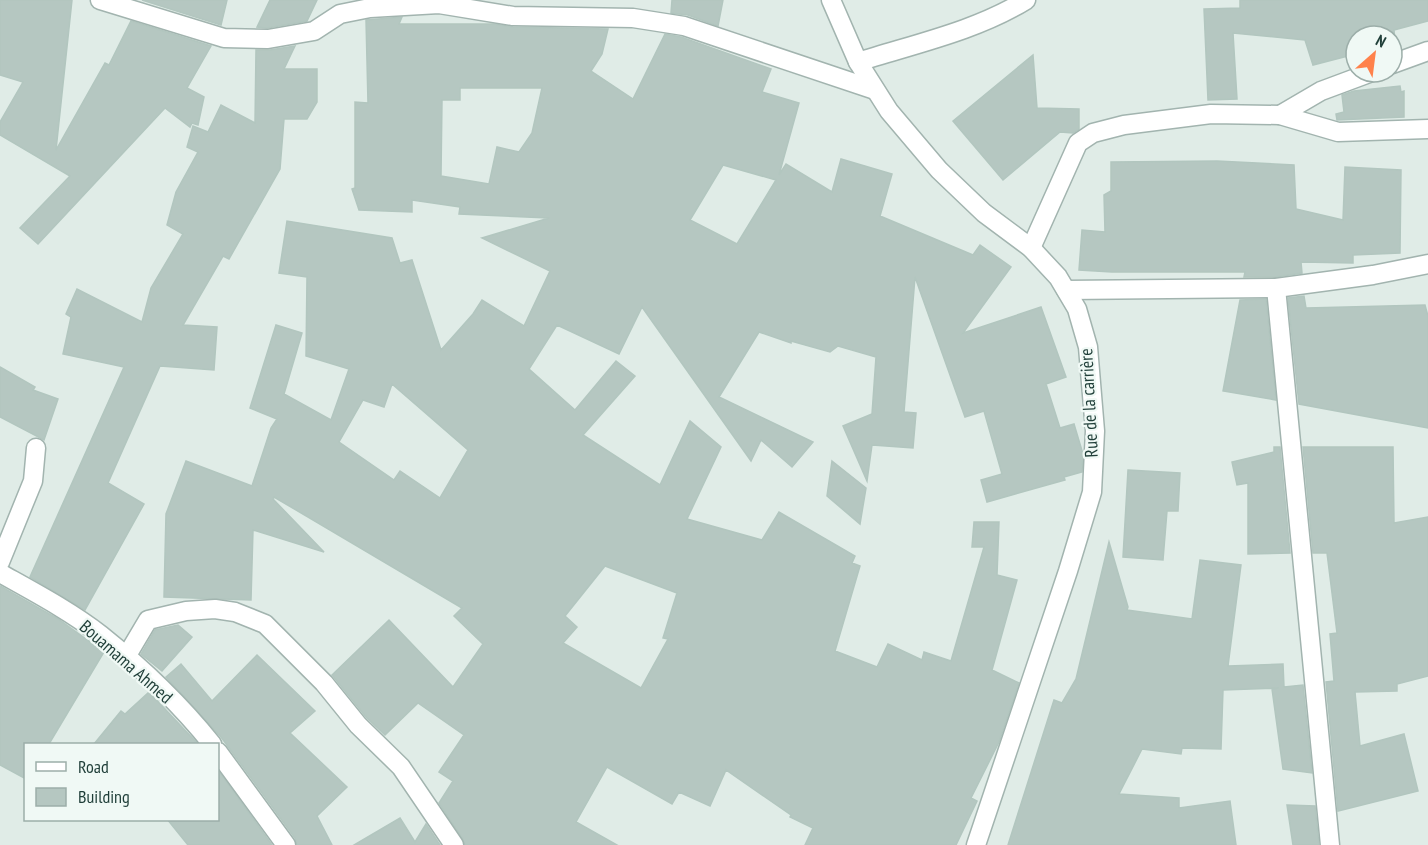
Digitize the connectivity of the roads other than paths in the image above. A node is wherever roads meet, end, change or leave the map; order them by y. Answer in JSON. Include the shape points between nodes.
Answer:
{"nodes":[{"id":1,"x":100,"y":0,"type":"edge"},
{"id":2,"x":831,"y":0,"type":"edge"},
{"id":3,"x":1026,"y":0,"type":"edge"},
{"id":4,"x":1428,"y":51,"type":"edge"},
{"id":5,"x":1404,"y":60,"type":"edge"},
{"id":6,"x":858,"y":62,"type":"junction"},
{"id":7,"x":1344,"y":82,"type":"edge"},
{"id":8,"x":875,"y":90,"type":"junction"},
{"id":9,"x":1280,"y":115,"type":"junction"},
{"id":10,"x":1428,"y":129,"type":"edge"},
{"id":11,"x":1031,"y":248,"type":"junction"},
{"id":12,"x":1428,"y":264,"type":"edge"},
{"id":13,"x":1276,"y":288,"type":"junction"},
{"id":14,"x":1066,"y":290,"type":"junction"},
{"id":15,"x":36,"y":448,"type":"dead end"},
{"id":16,"x":0,"y":562,"type":"edge"},
{"id":17,"x":0,"y":573,"type":"edge"},
{"id":18,"x":126,"y":657,"type":"junction"},
{"id":19,"x":211,"y":743,"type":"edge"},
{"id":20,"x":219,"y":753,"type":"edge"},
{"id":21,"x":286,"y":845,"type":"edge"},
{"id":22,"x":454,"y":845,"type":"edge"},
{"id":23,"x":976,"y":845,"type":"edge"},
{"id":24,"x":1330,"y":845,"type":"edge"}],
"edges":[{"from":1,"to":8,"type":"street","via":[[224,38],[268,39],[314,31],[339,14],[438,4],[513,16],[633,18],[684,26]]},
{"from":2,"to":6,"type":"street","name":"Rue de la carrière"},
{"from":3,"to":6,"type":"street","via":[[974,25]]},
{"from":4,"to":5,"type":"street"},
{"from":6,"to":8,"type":"street","name":"Rue de la carrière"},
{"from":7,"to":9,"type":"street"},
{"from":8,"to":11,"type":"street","name":"Rue de la carrière","via":[[939,170],[984,213]]},
{"from":9,"to":10,"type":"street","via":[[1338,132]]},
{"from":9,"to":11,"type":"street","via":[[1211,114],[1093,133],[1078,143]]},
{"from":11,"to":14,"type":"street","name":"Rue de la carrière"},
{"from":12,"to":13,"type":"street"},
{"from":13,"to":14,"type":"street"},
{"from":13,"to":24,"type":"street"},
{"from":14,"to":23,"type":"street","name":"Rue de la carrière","via":[[1077,309],[1088,347],[1095,431],[1092,492]]},
{"from":15,"to":16,"type":"street","via":[[33,481]]},
{"from":17,"to":18,"type":"street","name":"Bouamama Ahmed","via":[[51,601]]},
{"from":18,"to":19,"type":"street","name":"Bouamama Ahmed"},
{"from":18,"to":22,"type":"street","via":[[148,620],[163,615],[215,609],[265,624],[401,767]]},
{"from":20,"to":21,"type":"street"}]}
